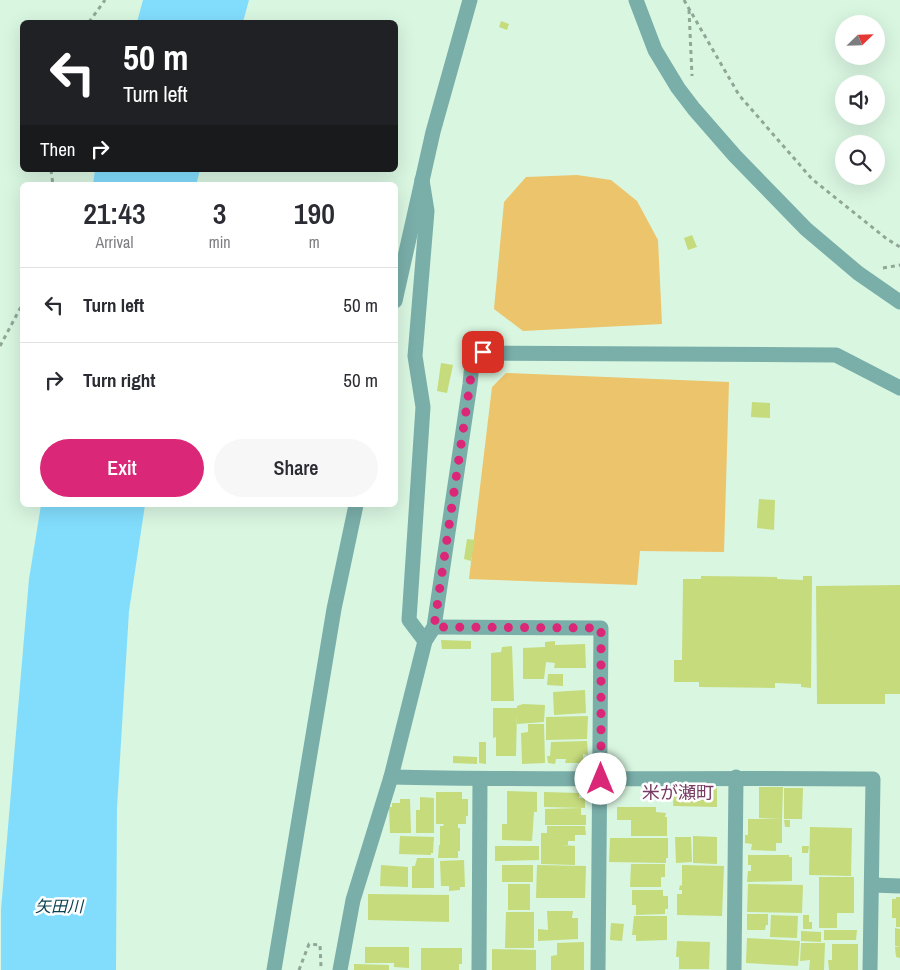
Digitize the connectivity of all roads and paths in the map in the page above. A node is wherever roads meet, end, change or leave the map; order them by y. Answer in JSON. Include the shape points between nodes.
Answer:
{"nodes":[{"id":1,"x":105,"y":0,"type":"edge"},
{"id":2,"x":470,"y":0,"type":"edge"},
{"id":3,"x":636,"y":0,"type":"edge"},
{"id":4,"x":684,"y":0,"type":"edge"},
{"id":5,"x":689,"y":9,"type":"junction"},
{"id":6,"x":90,"y":20,"type":"edge"},
{"id":7,"x":694,"y":109,"type":"junction"},
{"id":8,"x":422,"y":180,"type":"junction"},
{"id":9,"x":900,"y":247,"type":"edge"},
{"id":10,"x":398,"y":288,"type":"edge"},
{"id":11,"x":900,"y":302,"type":"edge"},
{"id":12,"x":20,"y":309,"type":"edge"},
{"id":13,"x":0,"y":346,"type":"edge"},
{"id":14,"x":900,"y":388,"type":"edge"},
{"id":15,"x":356,"y":507,"type":"edge"},
{"id":16,"x":434,"y":627,"type":"junction"},
{"id":17,"x":425,"y":641,"type":"junction"},
{"id":18,"x":391,"y":777,"type":"junction"},
{"id":19,"x":736,"y":777,"type":"junction"},
{"id":20,"x":480,"y":779,"type":"junction"},
{"id":21,"x":601,"y":779,"type":"junction"},
{"id":22,"x":872,"y":885,"type":"junction"},
{"id":23,"x":900,"y":886,"type":"edge"},
{"id":24,"x":274,"y":970,"type":"edge"},
{"id":25,"x":299,"y":970,"type":"edge"},
{"id":26,"x":321,"y":970,"type":"edge"},
{"id":27,"x":340,"y":970,"type":"edge"},
{"id":28,"x":479,"y":970,"type":"edge"},
{"id":29,"x":598,"y":970,"type":"edge"},
{"id":30,"x":734,"y":970,"type":"edge"},
{"id":31,"x":870,"y":970,"type":"edge"}],
"edges":[{"from":1,"to":6,"type":"path"},
{"from":2,"to":8,"type":"street"},
{"from":3,"to":7,"type":"street","via":[[655,50]]},
{"from":4,"to":5,"type":"path"},
{"from":5,"to":7,"type":"path"},
{"from":5,"to":9,"type":"path","via":[[739,95],[812,179]]},
{"from":7,"to":11,"type":"street","via":[[806,229],[858,273]]},
{"from":8,"to":10,"type":"street"},
{"from":8,"to":17,"type":"street","via":[[427,212],[416,356],[423,407],[409,620]]},
{"from":12,"to":13,"type":"path"},
{"from":14,"to":16,"type":"street","via":[[836,356],[483,352],[472,364]]},
{"from":15,"to":24,"type":"street","via":[[333,619]]},
{"from":16,"to":17,"type":"street"},
{"from":16,"to":21,"type":"street","via":[[601,628]]},
{"from":17,"to":18,"type":"street"},
{"from":18,"to":20,"type":"street"},
{"from":18,"to":27,"type":"street","via":[[353,900]]},
{"from":19,"to":21,"type":"street"},
{"from":19,"to":22,"type":"street","via":[[873,778]]},
{"from":19,"to":30,"type":"street"},
{"from":20,"to":21,"type":"street"},
{"from":20,"to":28,"type":"street"},
{"from":21,"to":29,"type":"street"},
{"from":22,"to":23,"type":"street"},
{"from":22,"to":31,"type":"street"},
{"from":25,"to":26,"type":"path","via":[[309,944],[320,945]]}]}
